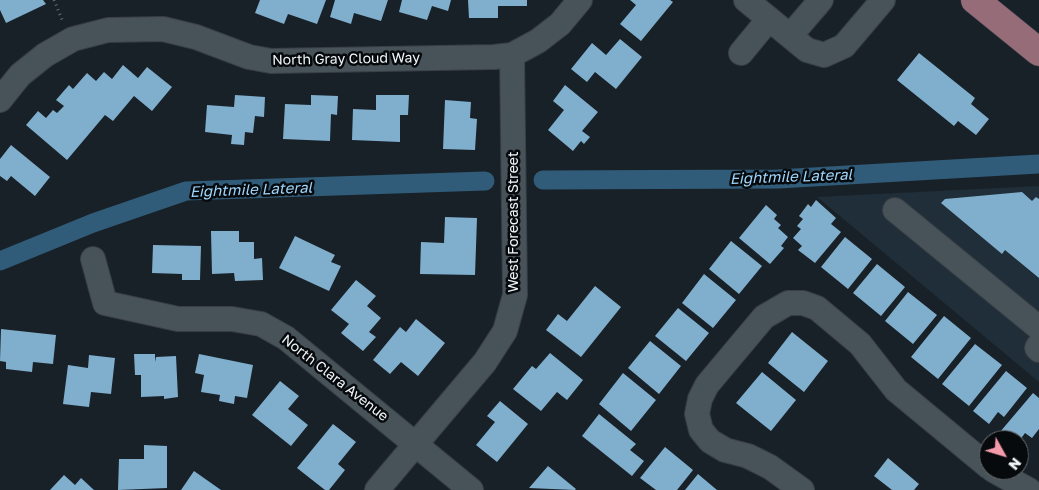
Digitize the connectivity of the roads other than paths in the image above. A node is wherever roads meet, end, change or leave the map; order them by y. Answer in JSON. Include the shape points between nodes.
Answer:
{"nodes":[{"id":1,"x":580,"y":0,"type":"edge"},
{"id":2,"x":746,"y":0,"type":"edge"},
{"id":3,"x":821,"y":0,"type":"edge"},
{"id":4,"x":883,"y":0,"type":"edge"},
{"id":5,"x":975,"y":0,"type":"edge"},
{"id":6,"x":769,"y":19,"type":"junction"},
{"id":7,"x":790,"y":36,"type":"junction"},
{"id":8,"x":1039,"y":52,"type":"edge"},
{"id":9,"x":741,"y":53,"type":"dead end"},
{"id":10,"x":512,"y":55,"type":"junction"},
{"id":11,"x":0,"y":100,"type":"edge"},
{"id":12,"x":895,"y":210,"type":"dead end"},
{"id":13,"x":93,"y":259,"type":"dead end"},
{"id":14,"x":1039,"y":328,"type":"edge"},
{"id":15,"x":1039,"y":346,"type":"edge"},
{"id":16,"x":1039,"y":350,"type":"edge"},
{"id":17,"x":417,"y":444,"type":"junction"},
{"id":18,"x":979,"y":459,"type":"edge"},
{"id":19,"x":1011,"y":480,"type":"edge"},
{"id":20,"x":377,"y":490,"type":"edge"},
{"id":21,"x":470,"y":490,"type":"edge"},
{"id":22,"x":802,"y":490,"type":"edge"},
{"id":23,"x":1029,"y":490,"type":"edge"}],
"edges":[{"from":1,"to":10,"type":"street","via":[[560,24]]},
{"from":2,"to":6,"type":"street"},
{"from":3,"to":7,"type":"street"},
{"from":4,"to":7,"type":"street","via":[[844,46],[824,55],[807,50]]},
{"from":5,"to":8,"type":"main road"},
{"from":6,"to":7,"type":"street"},
{"from":6,"to":9,"type":"street"},
{"from":10,"to":11,"type":"street","name":"North Gray Cloud Way","via":[[494,58],[271,61],[248,57],[196,37],[162,29],[108,30],[73,40],[45,56],[20,75]]},
{"from":10,"to":17,"type":"street","name":"West Forecast Street","via":[[515,295],[505,331],[485,362]]},
{"from":12,"to":14,"type":"street"},
{"from":13,"to":17,"type":"street","name":"North Clara Avenue","via":[[106,303],[178,319],[232,319],[261,324],[286,338]]},
{"from":15,"to":16,"type":"street"},
{"from":17,"to":20,"type":"street","name":"West Forecast Street"},
{"from":17,"to":21,"type":"street","name":"North Clara Avenue"},
{"from":18,"to":22,"type":"street","via":[[896,390],[860,344],[817,308],[788,303],[764,317],[707,385],[697,414],[701,430],[710,441],[770,467]]},
{"from":19,"to":23,"type":"street"}]}
